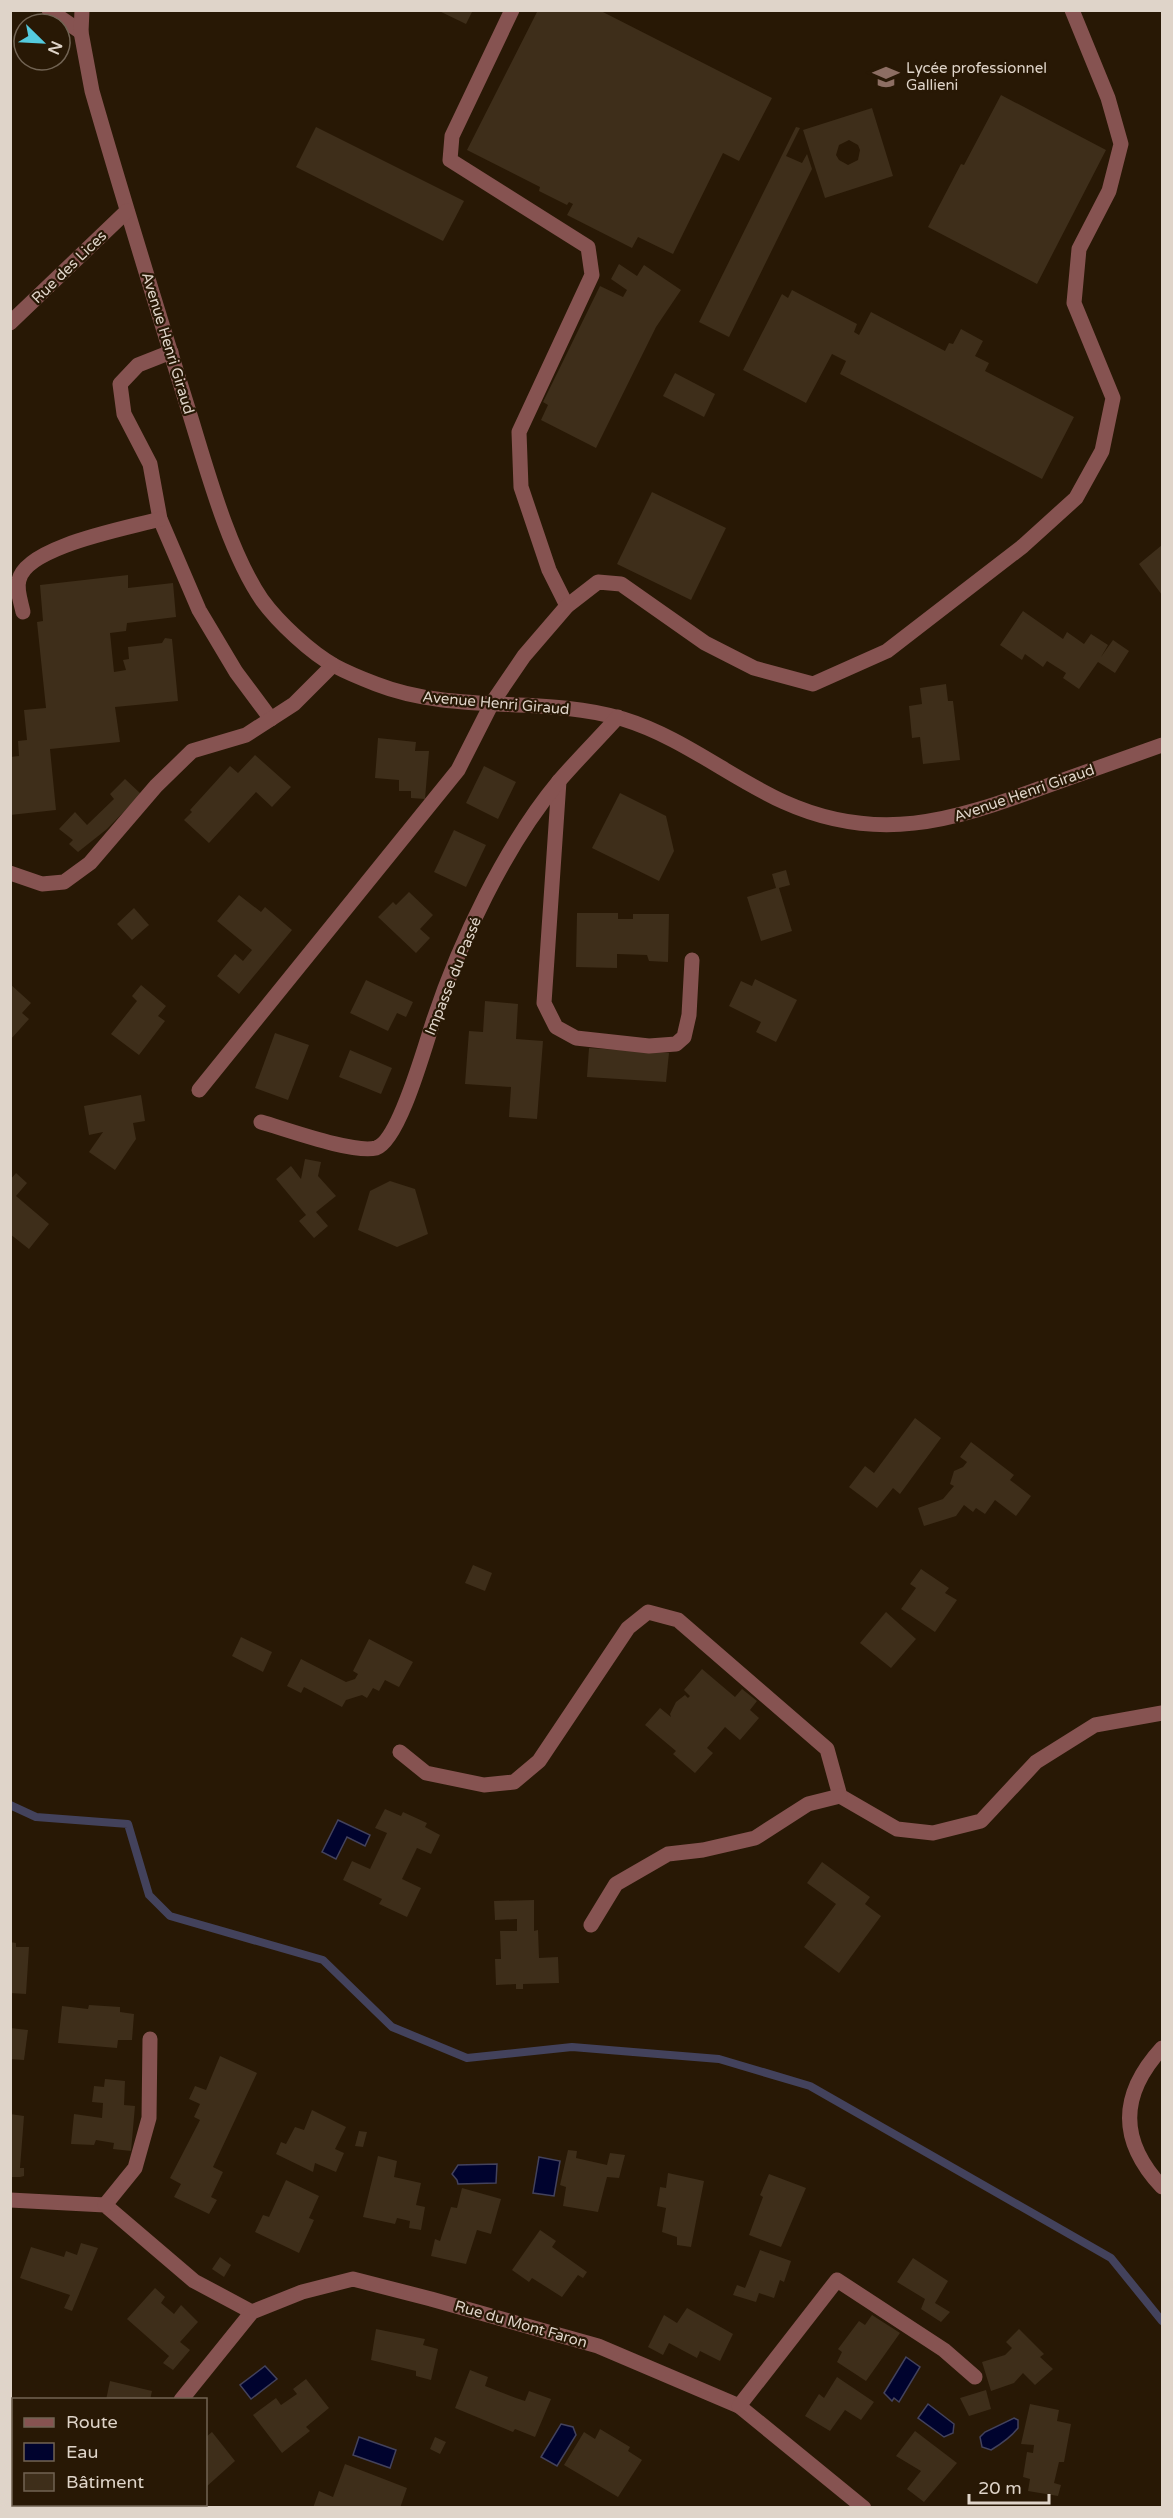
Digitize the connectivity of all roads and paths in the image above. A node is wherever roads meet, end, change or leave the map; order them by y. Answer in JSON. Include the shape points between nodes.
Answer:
{"nodes":[{"id":1,"x":49,"y":10,"type":"edge"},
{"id":2,"x":82,"y":10,"type":"edge"},
{"id":3,"x":512,"y":10,"type":"edge"},
{"id":4,"x":1071,"y":10,"type":"edge"},
{"id":5,"x":81,"y":32,"type":"junction"},
{"id":6,"x":127,"y":211,"type":"junction"},
{"id":7,"x":10,"y":323,"type":"edge"},
{"id":8,"x":171,"y":352,"type":"junction"},
{"id":9,"x":160,"y":519,"type":"junction"},
{"id":10,"x":567,"y":606,"type":"junction"},
{"id":11,"x":22,"y":612,"type":"dead end"},
{"id":12,"x":333,"y":665,"type":"junction"},
{"id":13,"x":492,"y":703,"type":"junction"},
{"id":14,"x":618,"y":717,"type":"junction"},
{"id":15,"x":271,"y":719,"type":"junction"},
{"id":16,"x":1162,"y":745,"type":"edge"},
{"id":17,"x":559,"y":781,"type":"junction"},
{"id":18,"x":10,"y":873,"type":"edge"},
{"id":19,"x":692,"y":960,"type":"dead end"},
{"id":20,"x":199,"y":1090,"type":"dead end"},
{"id":21,"x":261,"y":1122,"type":"dead end"},
{"id":22,"x":1162,"y":1713,"type":"edge"},
{"id":23,"x":400,"y":1752,"type":"dead end"},
{"id":24,"x":840,"y":1796,"type":"junction"},
{"id":25,"x":591,"y":1925,"type":"dead end"},
{"id":26,"x":150,"y":2039,"type":"dead end"},
{"id":27,"x":1162,"y":2048,"type":"edge"},
{"id":28,"x":1162,"y":2187,"type":"edge"},
{"id":29,"x":10,"y":2200,"type":"edge"},
{"id":30,"x":105,"y":2205,"type":"junction"},
{"id":31,"x":252,"y":2312,"type":"junction"},
{"id":32,"x":975,"y":2377,"type":"dead end"},
{"id":33,"x":183,"y":2398,"type":"edge"},
{"id":34,"x":739,"y":2406,"type":"junction"},
{"id":35,"x":864,"y":2508,"type":"edge"}],
"edges":[{"from":1,"to":5,"type":"street"},
{"from":2,"to":5,"type":"street","name":"Avenue Henri Giraud"},
{"from":3,"to":10,"type":"street","via":[[452,136],[450,160],[588,247],[592,275],[519,432],[521,487],[549,570]]},
{"from":4,"to":10,"type":"street","via":[[1108,98],[1121,144],[1109,191],[1079,249],[1074,303],[1113,398],[1102,451],[1076,498],[1023,546],[887,651],[813,684],[754,668],[705,643],[621,584],[597,582]]},
{"from":5,"to":6,"type":"street","name":"Avenue Henri Giraud","via":[[92,91]]},
{"from":6,"to":7,"type":"street","name":"Rue des Lices"},
{"from":6,"to":8,"type":"street","name":"Avenue Henri Giraud"},
{"from":8,"to":9,"type":"street","via":[[138,365],[120,384],[124,414],[150,464]]},
{"from":8,"to":12,"type":"street","name":"Avenue Henri Giraud","via":[[210,477],[242,561],[262,600],[296,636]]},
{"from":9,"to":11,"type":"street","via":[[37,557],[23,568],[18,581]]},
{"from":9,"to":15,"type":"street","via":[[199,610],[236,672]]},
{"from":10,"to":13,"type":"street","via":[[524,656]]},
{"from":12,"to":13,"type":"street","name":"Avenue Henri Giraud","via":[[380,686],[431,700]]},
{"from":12,"to":15,"type":"street","via":[[294,704]]},
{"from":13,"to":14,"type":"street","name":"Avenue Henri Giraud","via":[[557,707]]},
{"from":13,"to":20,"type":"street","via":[[458,770]]},
{"from":14,"to":16,"type":"street","name":"Avenue Henri Giraud","via":[[670,737],[786,803],[835,819],[888,826],[977,812]]},
{"from":14,"to":17,"type":"street","name":"Impasse du Passé"},
{"from":15,"to":18,"type":"street","via":[[246,735],[192,751],[156,786],[90,863],[64,882],[42,884]]},
{"from":17,"to":19,"type":"street","via":[[544,1003],[556,1027],[576,1038],[649,1046],[676,1044],[684,1037],[689,1015]]},
{"from":17,"to":21,"type":"street","name":"Impasse du Passé","via":[[515,842],[469,931],[435,1015],[405,1106],[387,1140],[376,1148],[354,1148]]},
{"from":22,"to":24,"type":"street","via":[[1095,1725],[1036,1762],[981,1821],[933,1833],[897,1829]]},
{"from":23,"to":24,"type":"street","via":[[426,1773],[484,1785],[514,1782],[539,1761],[628,1628],[648,1612],[678,1620],[827,1749]]},
{"from":24,"to":25,"type":"street","via":[[808,1804],[755,1838],[668,1854],[616,1884]]},
{"from":26,"to":30,"type":"street","via":[[149,2118],[135,2168]]},
{"from":27,"to":28,"type":"street","via":[[1134,2089],[1130,2125],[1140,2159]]},
{"from":29,"to":30,"type":"street"},
{"from":30,"to":31,"type":"street","via":[[194,2281]]},
{"from":31,"to":33,"type":"street","name":"Rue du Mont Faron"},
{"from":31,"to":34,"type":"street","name":"Rue du Mont Faron","via":[[302,2292],[353,2279],[598,2346]]},
{"from":32,"to":34,"type":"street","via":[[944,2350],[837,2280]]},
{"from":34,"to":35,"type":"street","name":"Rue du Mont Faron"}]}
